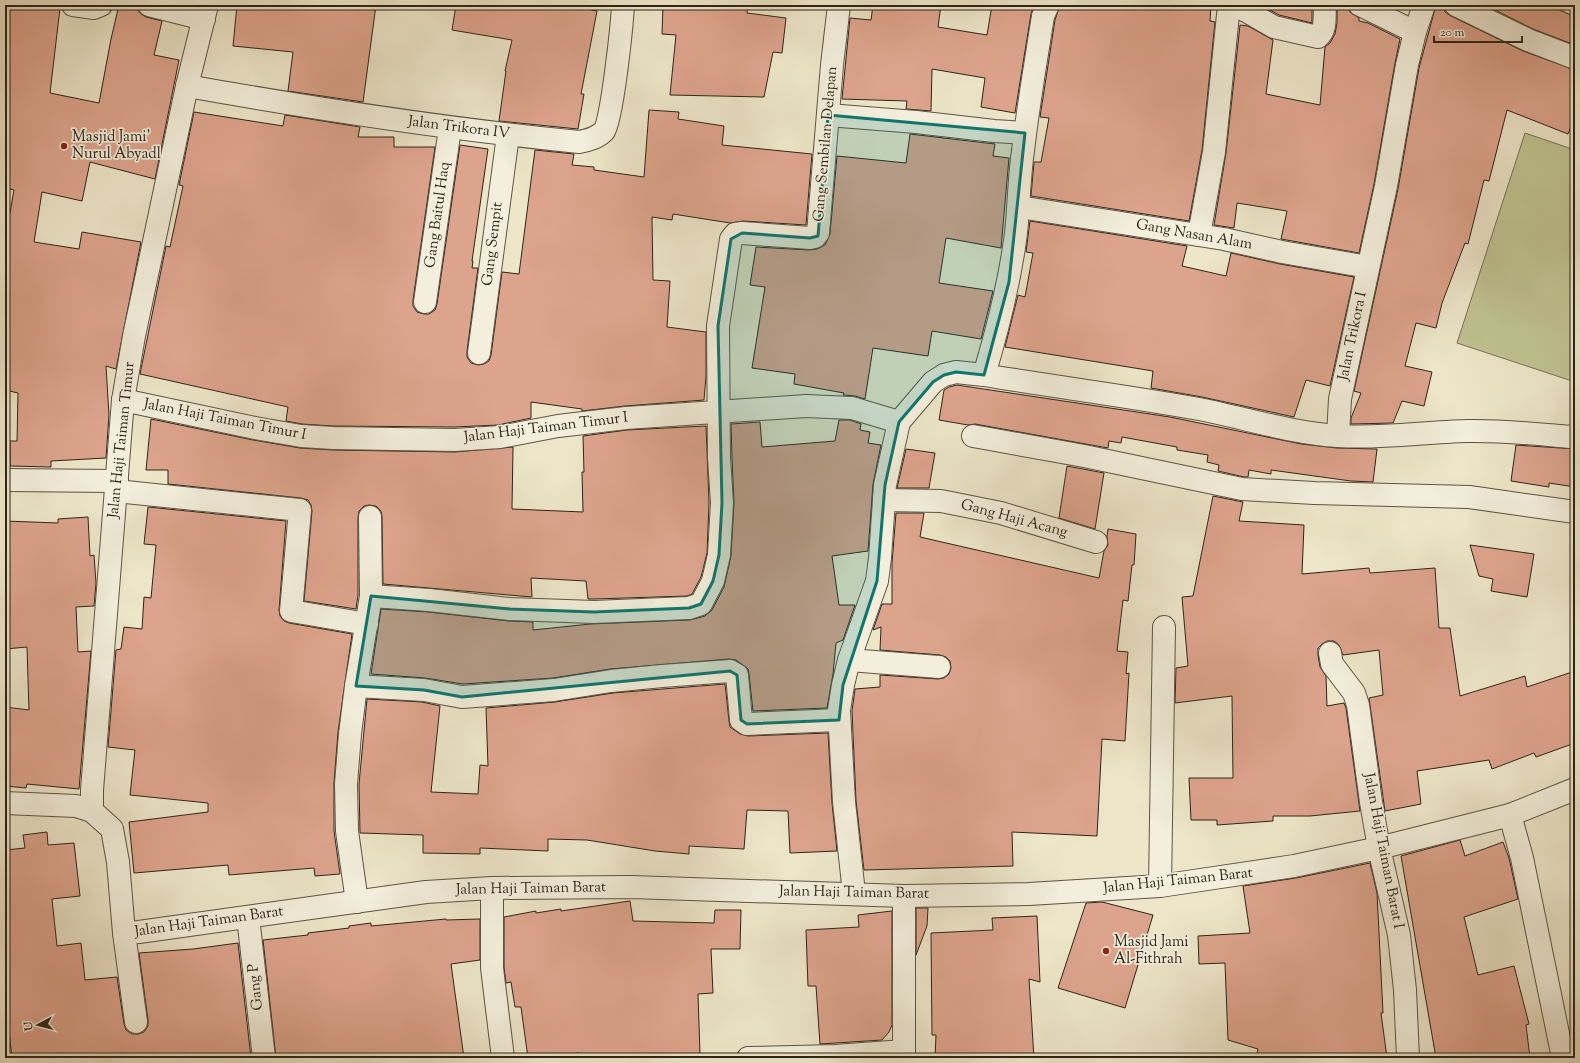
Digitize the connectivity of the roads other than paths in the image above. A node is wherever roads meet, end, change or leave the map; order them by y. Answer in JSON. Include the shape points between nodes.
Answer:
{"nodes":[{"id":1,"x":73,"y":5,"type":"edge"},
{"id":2,"x":102,"y":5,"type":"edge"},
{"id":3,"x":148,"y":5,"type":"edge"},
{"id":4,"x":624,"y":5,"type":"edge"},
{"id":5,"x":839,"y":5,"type":"edge"},
{"id":6,"x":1048,"y":5,"type":"edge"},
{"id":7,"x":1229,"y":5,"type":"edge"},
{"id":8,"x":1234,"y":5,"type":"edge"},
{"id":9,"x":1325,"y":5,"type":"edge"},
{"id":10,"x":1360,"y":5,"type":"edge"},
{"id":11,"x":1424,"y":5,"type":"edge"},
{"id":12,"x":1456,"y":5,"type":"edge"},
{"id":13,"x":206,"y":12,"type":"edge"},
{"id":14,"x":1415,"y":32,"type":"junction"},
{"id":15,"x":1575,"y":58,"type":"edge"},
{"id":16,"x":187,"y":86,"type":"junction"},
{"id":17,"x":828,"y":115,"type":"junction"},
{"id":18,"x":450,"y":128,"type":"junction"},
{"id":19,"x":1025,"y":133,"type":"junction"},
{"id":20,"x":508,"y":135,"type":"junction"},
{"id":21,"x":1019,"y":207,"type":"junction"},
{"id":22,"x":1199,"y":236,"type":"junction"},
{"id":23,"x":1368,"y":268,"type":"junction"},
{"id":24,"x":425,"y":302,"type":"dead end"},
{"id":25,"x":479,"y":353,"type":"dead end"},
{"id":26,"x":984,"y":375,"type":"junction"},
{"id":27,"x":123,"y":400,"type":"junction"},
{"id":28,"x":718,"y":412,"type":"junction"},
{"id":29,"x":899,"y":422,"type":"junction"},
{"id":30,"x":1575,"y":435,"type":"edge"},
{"id":31,"x":973,"y":436,"type":"dead end"},
{"id":32,"x":1338,"y":436,"type":"junction"},
{"id":33,"x":5,"y":480,"type":"edge"},
{"id":34,"x":116,"y":486,"type":"junction"},
{"id":35,"x":884,"y":500,"type":"junction"},
{"id":36,"x":1575,"y":512,"type":"edge"},
{"id":37,"x":370,"y":517,"type":"dead end"},
{"id":38,"x":1096,"y":542,"type":"dead end"},
{"id":39,"x":371,"y":596,"type":"junction"},
{"id":40,"x":366,"y":624,"type":"junction"},
{"id":41,"x":1164,"y":627,"type":"dead end"},
{"id":42,"x":1330,"y":653,"type":"dead end"},
{"id":43,"x":849,"y":660,"type":"junction"},
{"id":44,"x":940,"y":667,"type":"dead end"},
{"id":45,"x":356,"y":686,"type":"junction"},
{"id":46,"x":839,"y":720,"type":"junction"},
{"id":47,"x":1575,"y":789,"type":"edge"},
{"id":48,"x":5,"y":803,"type":"edge"},
{"id":49,"x":92,"y":811,"type":"junction"},
{"id":50,"x":1510,"y":815,"type":"junction"},
{"id":51,"x":1379,"y":848,"type":"junction"},
{"id":52,"x":1160,"y":886,"type":"junction"},
{"id":53,"x":492,"y":888,"type":"junction"},
{"id":54,"x":854,"y":893,"type":"junction"},
{"id":55,"x":904,"y":896,"type":"junction"},
{"id":56,"x":357,"y":902,"type":"junction"},
{"id":57,"x":248,"y":917,"type":"junction"},
{"id":58,"x":124,"y":933,"type":"junction"},
{"id":59,"x":136,"y":1022,"type":"dead end"},
{"id":60,"x":904,"y":1055,"type":"edge"},
{"id":61,"x":264,"y":1058,"type":"edge"},
{"id":62,"x":503,"y":1058,"type":"edge"},
{"id":63,"x":748,"y":1058,"type":"edge"},
{"id":64,"x":1408,"y":1058,"type":"edge"},
{"id":65,"x":1563,"y":1058,"type":"edge"}],
"edges":[{"from":1,"to":2,"type":"street","via":[[94,8]]},
{"from":3,"to":13,"type":"street"},
{"from":4,"to":20,"type":"street","name":"Jalan Trikora IV","via":[[611,105],[605,130],[594,139],[579,142]]},
{"from":5,"to":17,"type":"street","name":"Gang Sembilan Delapan"},
{"from":6,"to":19,"type":"street","via":[[1043,16]]},
{"from":7,"to":22,"type":"street","via":[[1214,152]]},
{"from":8,"to":9,"type":"street","via":[[1274,27],[1318,37],[1324,28]]},
{"from":10,"to":14,"type":"street"},
{"from":11,"to":14,"type":"street","name":"Jalan Trikora I"},
{"from":12,"to":15,"type":"street","via":[[1528,40]]},
{"from":13,"to":16,"type":"street","name":"Jalan Haji Taiman Timur"},
{"from":14,"to":23,"type":"street","name":"Jalan Trikora I"},
{"from":16,"to":18,"type":"street","name":"Jalan Trikora IV"},
{"from":16,"to":27,"type":"street","name":"Jalan Haji Taiman Timur","via":[[134,336]]},
{"from":17,"to":19,"type":"street"},
{"from":17,"to":28,"type":"street","name":"Gang Sembilan Delapan","via":[[818,233],[815,237],[742,233],[731,239],[718,326]]},
{"from":18,"to":20,"type":"street","name":"Jalan Trikora IV"},
{"from":18,"to":24,"type":"street","name":"Gang Baitul Haq"},
{"from":19,"to":21,"type":"street"},
{"from":20,"to":25,"type":"street","name":"Gang Sempit"},
{"from":21,"to":22,"type":"street","name":"Gang Nasan Alam"},
{"from":21,"to":26,"type":"street","via":[[1009,282]]},
{"from":22,"to":23,"type":"street","name":"Gang Nasan Alam"},
{"from":23,"to":32,"type":"street","name":"Jalan Trikora I","via":[[1340,399]]},
{"from":26,"to":29,"type":"street","via":[[956,372],[944,375],[933,382]]},
{"from":26,"to":32,"type":"street","via":[[1159,402],[1304,432]]},
{"from":27,"to":28,"type":"street","name":"Jalan Haji Taiman Timur I","via":[[293,434],[369,439],[455,440],[500,437],[558,426],[626,418]]},
{"from":27,"to":34,"type":"street","name":"Jalan Haji Taiman Timur"},
{"from":28,"to":29,"type":"street","name":"Jalan Haji Taiman Timur I","via":[[806,406],[852,408]]},
{"from":28,"to":39,"type":"street","via":[[722,503],[719,555],[713,581],[701,604],[689,608],[594,612],[510,609]]},
{"from":29,"to":35,"type":"street","via":[[890,457]]},
{"from":30,"to":32,"type":"street","via":[[1570,437],[1468,431],[1392,436]]},
{"from":31,"to":36,"type":"street","via":[[1242,489],[1469,497]]},
{"from":33,"to":34,"type":"street"},
{"from":34,"to":40,"type":"street","via":[[300,510],[291,611]]},
{"from":34,"to":49,"type":"street","name":"Jalan Haji Taiman Timur"},
{"from":35,"to":38,"type":"street","name":"Gang Haji Acang","via":[[941,501],[994,511]]},
{"from":35,"to":43,"type":"street","via":[[877,581]]},
{"from":37,"to":39,"type":"street"},
{"from":39,"to":40,"type":"street"},
{"from":40,"to":45,"type":"street"},
{"from":41,"to":52,"type":"street"},
{"from":42,"to":51,"type":"street","name":"Jalan Haji Taiman Barat I","via":[[1332,664],[1354,693],[1358,705],[1370,802]]},
{"from":43,"to":44,"type":"street"},
{"from":43,"to":46,"type":"street"},
{"from":45,"to":46,"type":"street","via":[[424,690],[462,697],[730,671],[737,675],[742,720],[747,724]]},
{"from":45,"to":56,"type":"street","via":[[346,784],[347,831]]},
{"from":46,"to":54,"type":"street","via":[[844,802]]},
{"from":47,"to":50,"type":"street","name":"Jalan Haji Taiman Barat"},
{"from":48,"to":49,"type":"street","via":[[76,806]]},
{"from":49,"to":58,"type":"street","via":[[112,829],[118,862]]},
{"from":50,"to":51,"type":"street","name":"Jalan Haji Taiman Barat"},
{"from":50,"to":65,"type":"street","via":[[1522,858]]},
{"from":51,"to":52,"type":"street","name":"Jalan Haji Taiman Barat","via":[[1294,866]]},
{"from":51,"to":64,"type":"street","name":"Jalan Haji Taiman Barat I","via":[[1399,935]]},
{"from":52,"to":55,"type":"street","name":"Jalan Haji Taiman Barat","via":[[1029,894]]},
{"from":53,"to":54,"type":"street","name":"Jalan Haji Taiman Barat"},
{"from":53,"to":56,"type":"street","name":"Jalan Haji Taiman Barat","via":[[426,892]]},
{"from":53,"to":62,"type":"street","via":[[492,968]]},
{"from":54,"to":55,"type":"street","name":"Jalan Haji Taiman Barat"},
{"from":55,"to":60,"type":"street"},
{"from":56,"to":57,"type":"street","name":"Jalan Haji Taiman Barat"},
{"from":57,"to":58,"type":"street","name":"Jalan Haji Taiman Barat"},
{"from":57,"to":61,"type":"street","name":"Gang P"},
{"from":58,"to":59,"type":"street"},
{"from":60,"to":63,"type":"street"}]}
